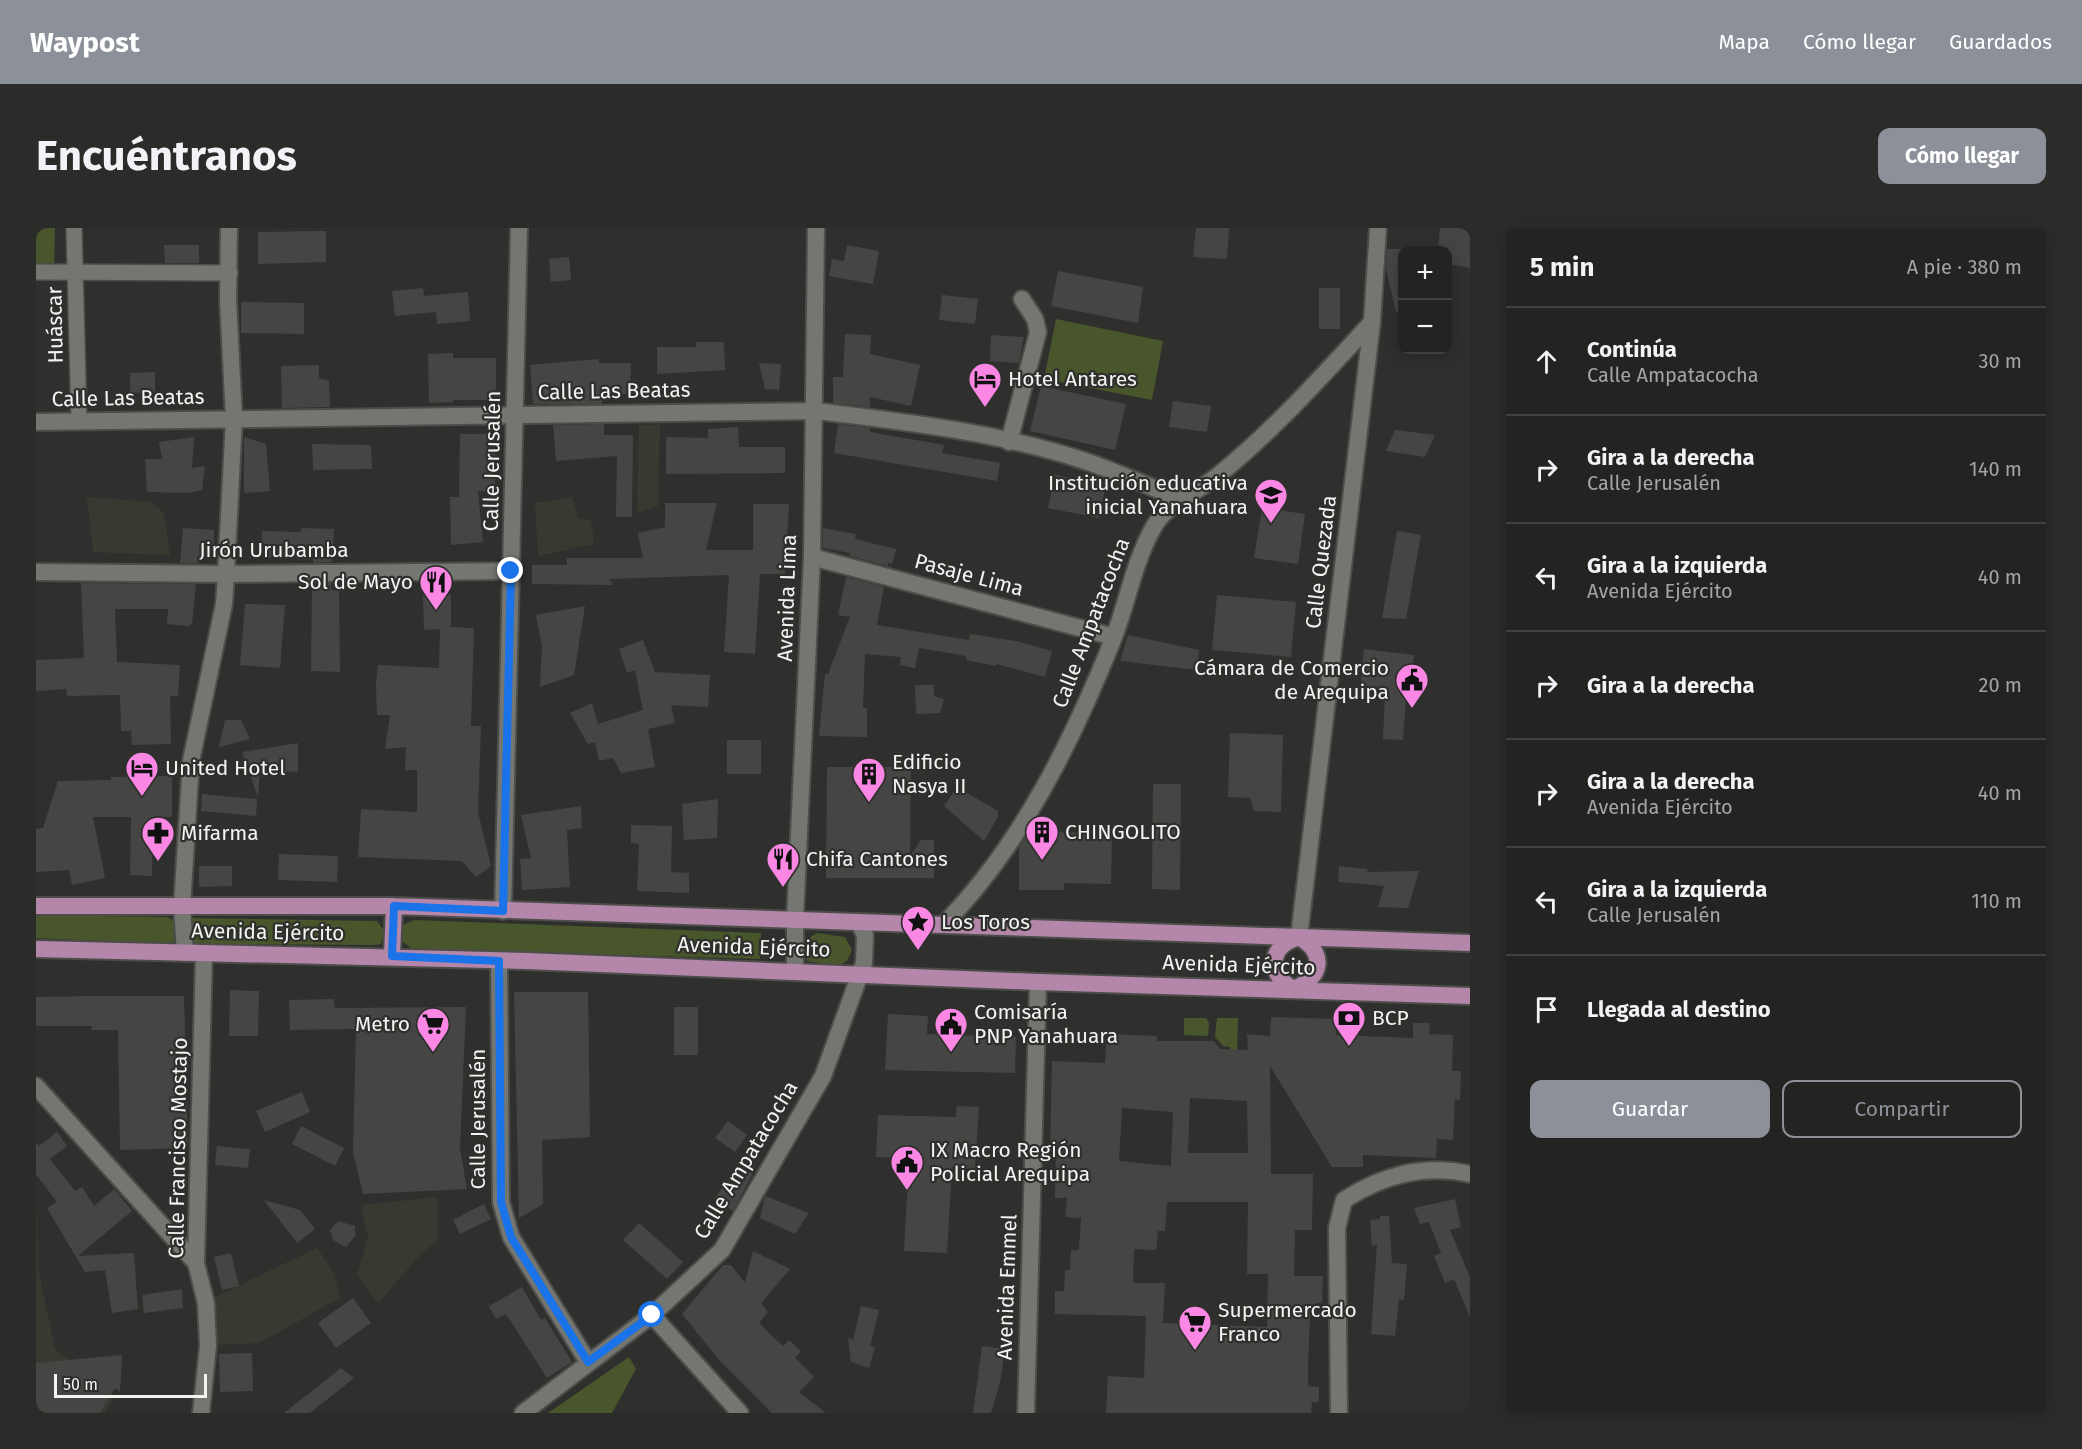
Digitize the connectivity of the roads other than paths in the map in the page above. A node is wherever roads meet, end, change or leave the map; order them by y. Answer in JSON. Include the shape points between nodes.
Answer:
{"nodes":[{"id":1,"x":74,"y":228,"type":"edge"},
{"id":2,"x":229,"y":228,"type":"edge"},
{"id":3,"x":519,"y":228,"type":"edge"},
{"id":4,"x":816,"y":228,"type":"edge"},
{"id":5,"x":1378,"y":228,"type":"edge"},
{"id":6,"x":36,"y":272,"type":"edge"},
{"id":7,"x":75,"y":272,"type":"junction"},
{"id":8,"x":230,"y":273,"type":"junction"},
{"id":9,"x":1022,"y":299,"type":"dead end"},
{"id":10,"x":1372,"y":322,"type":"junction"},
{"id":11,"x":816,"y":411,"type":"junction"},
{"id":12,"x":515,"y":415,"type":"junction"},
{"id":13,"x":234,"y":419,"type":"junction"},
{"id":14,"x":79,"y":421,"type":"junction"},
{"id":15,"x":36,"y":422,"type":"edge"},
{"id":16,"x":1009,"y":442,"type":"junction"},
{"id":17,"x":1181,"y":499,"type":"junction"},
{"id":18,"x":812,"y":557,"type":"junction"},
{"id":19,"x":511,"y":571,"type":"junction"},
{"id":20,"x":36,"y":572,"type":"edge"},
{"id":21,"x":226,"y":574,"type":"junction"},
{"id":22,"x":1114,"y":637,"type":"junction"},
{"id":23,"x":36,"y":906,"type":"edge"},
{"id":24,"x":182,"y":906,"type":"junction"},
{"id":25,"x":394,"y":906,"type":"junction"},
{"id":26,"x":503,"y":911,"type":"junction"},
{"id":27,"x":795,"y":918,"type":"junction"},
{"id":28,"x":859,"y":923,"type":"junction"},
{"id":29,"x":943,"y":925,"type":"junction"},
{"id":30,"x":1299,"y":937,"type":"junction"},
{"id":31,"x":1470,"y":943,"type":"edge"},
{"id":32,"x":36,"y":950,"type":"edge"},
{"id":33,"x":184,"y":953,"type":"junction"},
{"id":34,"x":204,"y":954,"type":"junction"},
{"id":35,"x":392,"y":956,"type":"junction"},
{"id":36,"x":499,"y":961,"type":"junction"},
{"id":37,"x":795,"y":970,"type":"junction"},
{"id":38,"x":860,"y":974,"type":"junction"},
{"id":39,"x":1038,"y":982,"type":"junction"},
{"id":40,"x":1293,"y":989,"type":"junction"},
{"id":41,"x":1470,"y":996,"type":"edge"},
{"id":42,"x":36,"y":1086,"type":"edge"},
{"id":43,"x":1470,"y":1174,"type":"edge"},
{"id":44,"x":196,"y":1263,"type":"junction"},
{"id":45,"x":652,"y":1315,"type":"junction"},
{"id":46,"x":588,"y":1362,"type":"junction"},
{"id":47,"x":201,"y":1413,"type":"edge"},
{"id":48,"x":523,"y":1413,"type":"edge"},
{"id":49,"x":740,"y":1413,"type":"edge"},
{"id":50,"x":1026,"y":1413,"type":"edge"},
{"id":51,"x":1340,"y":1413,"type":"edge"}],
"edges":[{"from":1,"to":7,"type":"street","name":"Huáscar"},
{"from":2,"to":8,"type":"street"},
{"from":3,"to":12,"type":"street","name":"Calle Jerusalén"},
{"from":4,"to":11,"type":"street","name":"Avenida Lima"},
{"from":5,"to":10,"type":"street","name":"Calle Quezada"},
{"from":6,"to":7,"type":"street"},
{"from":7,"to":8,"type":"street"},
{"from":7,"to":14,"type":"street","name":"Huáscar"},
{"from":8,"to":13,"type":"street"},
{"from":9,"to":16,"type":"street","via":[[1038,332]]},
{"from":10,"to":17,"type":"street","name":"Calle Ampatacocha","via":[[1303,397],[1221,474]]},
{"from":10,"to":30,"type":"street","name":"Calle Quezada"},
{"from":11,"to":12,"type":"street","name":"Calle Las Beatas"},
{"from":11,"to":16,"type":"street","name":"Calle Las Beatas"},
{"from":11,"to":18,"type":"street","name":"Avenida Lima"},
{"from":12,"to":13,"type":"street","name":"Calle Las Beatas"},
{"from":12,"to":19,"type":"street","name":"Calle Jerusalén"},
{"from":13,"to":14,"type":"street","name":"Calle Las Beatas"},
{"from":13,"to":21,"type":"street"},
{"from":14,"to":15,"type":"street","name":"Calle Las Beatas"},
{"from":16,"to":17,"type":"street","name":"Calle Las Beatas","via":[[1090,463]]},
{"from":17,"to":22,"type":"street","name":"Calle Ampatacocha","via":[[1165,511],[1152,530]]},
{"from":18,"to":22,"type":"street","name":"Pasaje Lima"},
{"from":18,"to":27,"type":"street","name":"Avenida Lima"},
{"from":19,"to":21,"type":"street","name":"Jirón Urubamba"},
{"from":19,"to":26,"type":"street","name":"Calle Jerusalén"},
{"from":20,"to":21,"type":"street","name":"Jirón Urubamba"},
{"from":21,"to":24,"type":"street","via":[[224,604],[191,761]]},
{"from":22,"to":29,"type":"street","name":"Calle Ampatacocha","via":[[1060,760],[1016,832],[966,902]]},
{"from":23,"to":24,"type":"main road","name":"Avenida Ejército"},
{"from":24,"to":25,"type":"main road","name":"Avenida Ejército"},
{"from":24,"to":33,"type":"street"},
{"from":25,"to":26,"type":"main road","name":"Avenida Ejército"},
{"from":25,"to":35,"type":"main road"},
{"from":26,"to":27,"type":"main road","name":"Avenida Ejército"},
{"from":27,"to":28,"type":"main road","name":"Avenida Ejército"},
{"from":27,"to":37,"type":"street","name":"Avenida Lima"},
{"from":28,"to":29,"type":"main road","name":"Avenida Ejército"},
{"from":28,"to":38,"type":"street","name":"Calle Ampatacocha","via":[[866,949]]},
{"from":29,"to":30,"type":"main road","name":"Avenida Ejército"},
{"from":30,"to":31,"type":"main road","name":"Avenida Ejército"},
{"from":30,"to":40,"type":"main road","via":[[1310,943],[1318,965],[1313,977]]},
{"from":30,"to":40,"type":"main road","via":[[1278,949],[1274,961],[1275,973]]},
{"from":32,"to":33,"type":"main road","name":"Avenida Ejército"},
{"from":33,"to":34,"type":"main road","name":"Avenida Ejército"},
{"from":34,"to":35,"type":"main road","name":"Avenida Ejército"},
{"from":34,"to":44,"type":"street","name":"Calle Francisco Mostajo"},
{"from":35,"to":36,"type":"main road","name":"Avenida Ejército"},
{"from":36,"to":37,"type":"main road","name":"Avenida Ejército"},
{"from":36,"to":46,"type":"street","name":"Calle Jerusalén","via":[[501,1202],[511,1237]]},
{"from":37,"to":38,"type":"main road","name":"Avenida Ejército"},
{"from":38,"to":39,"type":"main road","name":"Avenida Ejército"},
{"from":38,"to":45,"type":"street","name":"Calle Ampatacocha","via":[[823,1076],[722,1250]]},
{"from":39,"to":40,"type":"main road","name":"Avenida Ejército"},
{"from":39,"to":50,"type":"street","name":"Avenida Emmel"},
{"from":40,"to":41,"type":"main road","name":"Avenida Ejército"},
{"from":42,"to":44,"type":"street"},
{"from":43,"to":51,"type":"street","via":[[1449,1170],[1407,1173],[1371,1183],[1344,1200],[1337,1228]]},
{"from":44,"to":47,"type":"street","name":"Calle Francisco Mostajo","via":[[206,1303],[208,1336]]},
{"from":45,"to":46,"type":"street","name":"Calle Ampatacocha"},
{"from":45,"to":49,"type":"street"},
{"from":46,"to":48,"type":"street","name":"Calle Ampatacocha"}]}
